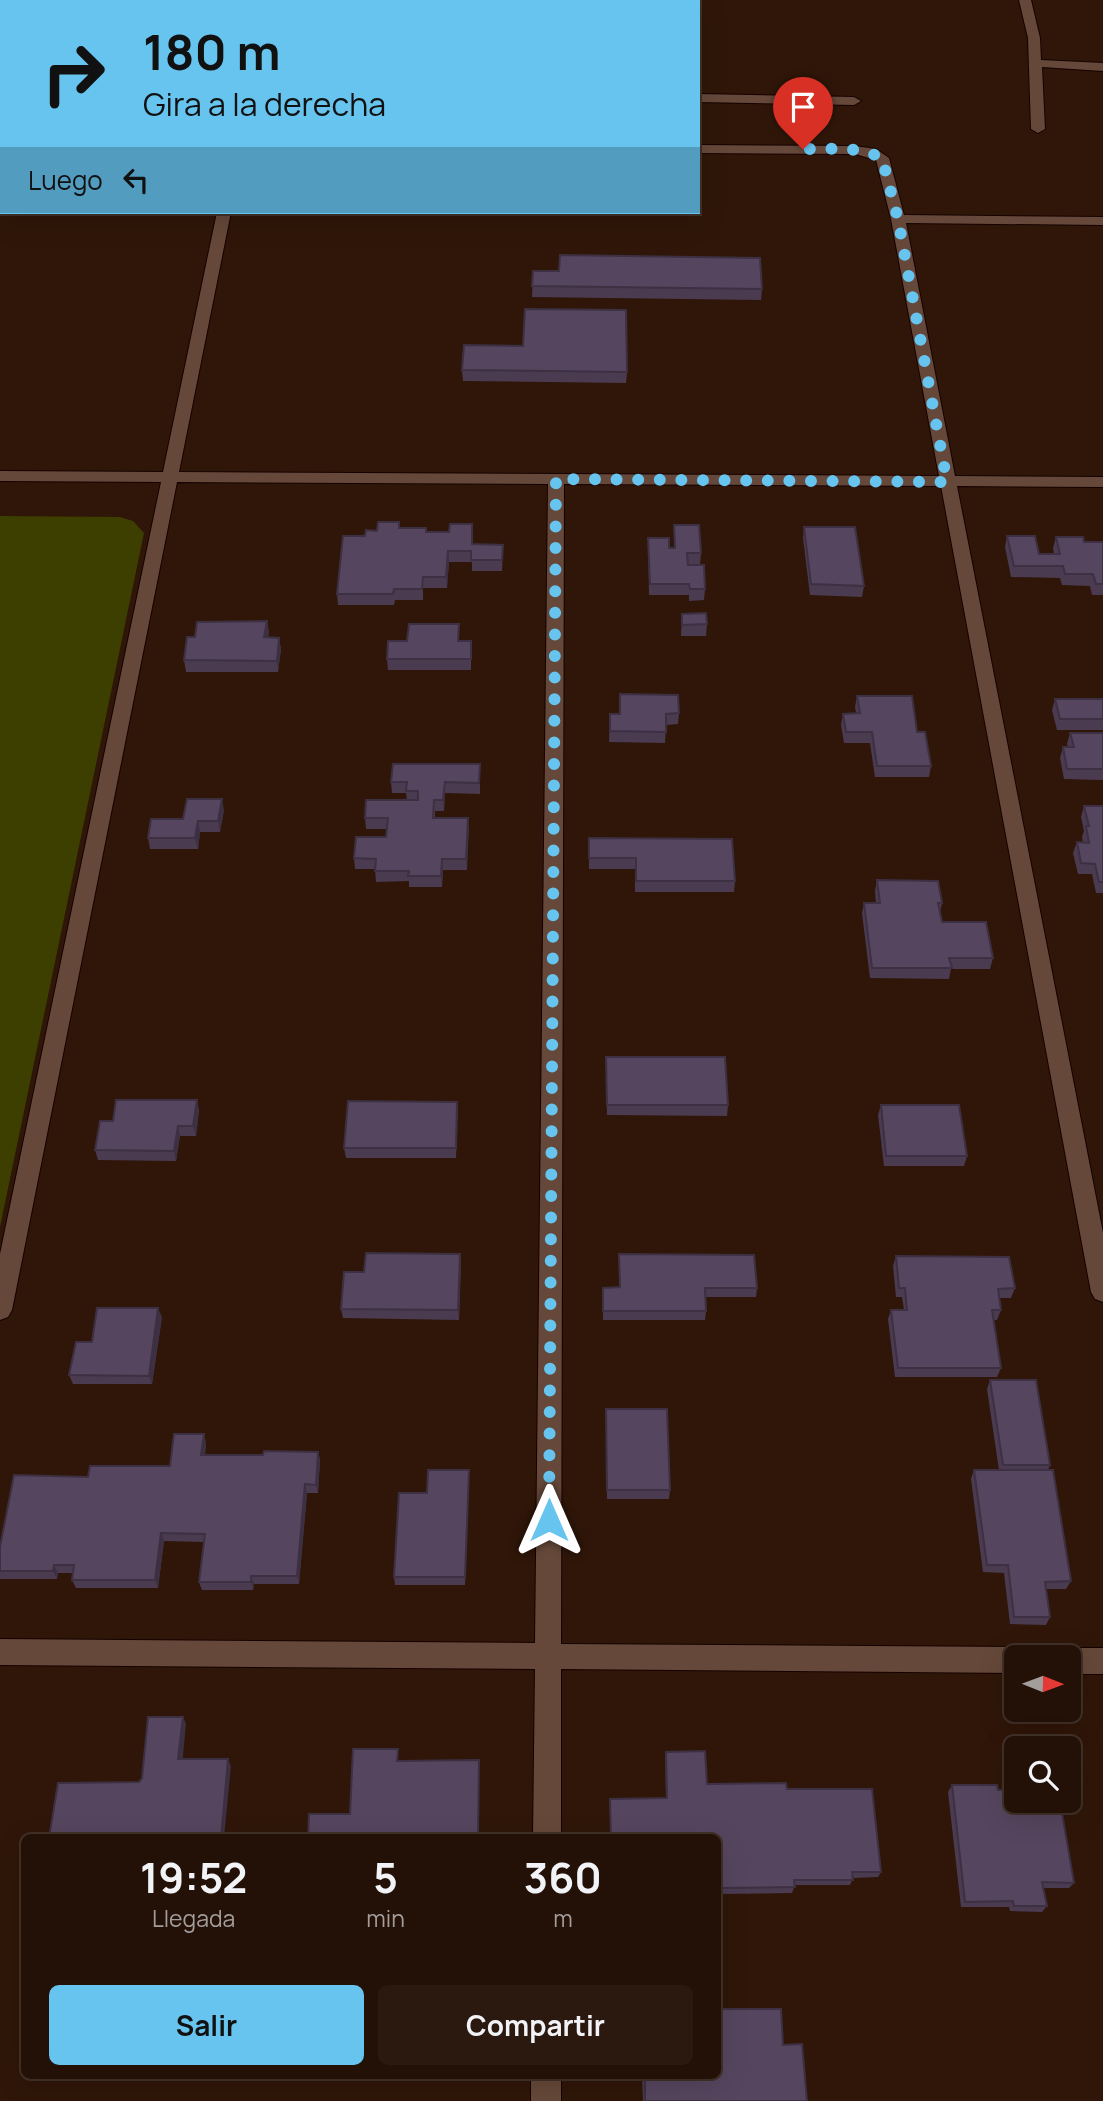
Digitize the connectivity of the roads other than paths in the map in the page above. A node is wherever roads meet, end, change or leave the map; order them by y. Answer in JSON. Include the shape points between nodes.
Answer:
{"nodes":[{"id":1,"x":1025,"y":0,"type":"edge"},
{"id":2,"x":1035,"y":63,"type":"junction"},
{"id":3,"x":1103,"y":67,"type":"edge"},
{"id":4,"x":700,"y":98,"type":"edge"},
{"id":5,"x":854,"y":101,"type":"dead end"},
{"id":6,"x":1038,"y":129,"type":"dead end"},
{"id":7,"x":700,"y":149,"type":"edge"},
{"id":8,"x":224,"y":214,"type":"edge"},
{"id":9,"x":898,"y":219,"type":"junction"},
{"id":10,"x":1103,"y":221,"type":"edge"},
{"id":11,"x":0,"y":476,"type":"edge"},
{"id":12,"x":169,"y":477,"type":"junction"},
{"id":13,"x":556,"y":479,"type":"junction"},
{"id":14,"x":947,"y":482,"type":"junction"},
{"id":15,"x":1103,"y":482,"type":"edge"},
{"id":16,"x":1103,"y":1292,"type":"edge"},
{"id":17,"x":0,"y":1310,"type":"edge"},
{"id":18,"x":0,"y":1652,"type":"edge"},
{"id":19,"x":548,"y":1656,"type":"junction"},
{"id":20,"x":1004,"y":1660,"type":"edge"},
{"id":21,"x":1082,"y":1661,"type":"edge"},
{"id":22,"x":1103,"y":1661,"type":"edge"},
{"id":23,"x":547,"y":1834,"type":"edge"},
{"id":24,"x":546,"y":2079,"type":"edge"},
{"id":25,"x":546,"y":2101,"type":"edge"}],
"edges":[{"from":1,"to":2,"type":"street"},
{"from":2,"to":3,"type":"street"},
{"from":2,"to":6,"type":"street"},
{"from":4,"to":5,"type":"street"},
{"from":7,"to":9,"type":"street","via":[[871,152],[882,158]]},
{"from":8,"to":12,"type":"street"},
{"from":9,"to":10,"type":"street"},
{"from":9,"to":14,"type":"street"},
{"from":11,"to":12,"type":"street"},
{"from":12,"to":13,"type":"street"},
{"from":12,"to":17,"type":"street"},
{"from":13,"to":14,"type":"street"},
{"from":13,"to":19,"type":"street"},
{"from":14,"to":15,"type":"street"},
{"from":14,"to":16,"type":"street"},
{"from":18,"to":19,"type":"street"},
{"from":19,"to":20,"type":"street"},
{"from":19,"to":23,"type":"street"},
{"from":21,"to":22,"type":"street"},
{"from":24,"to":25,"type":"street"}]}
